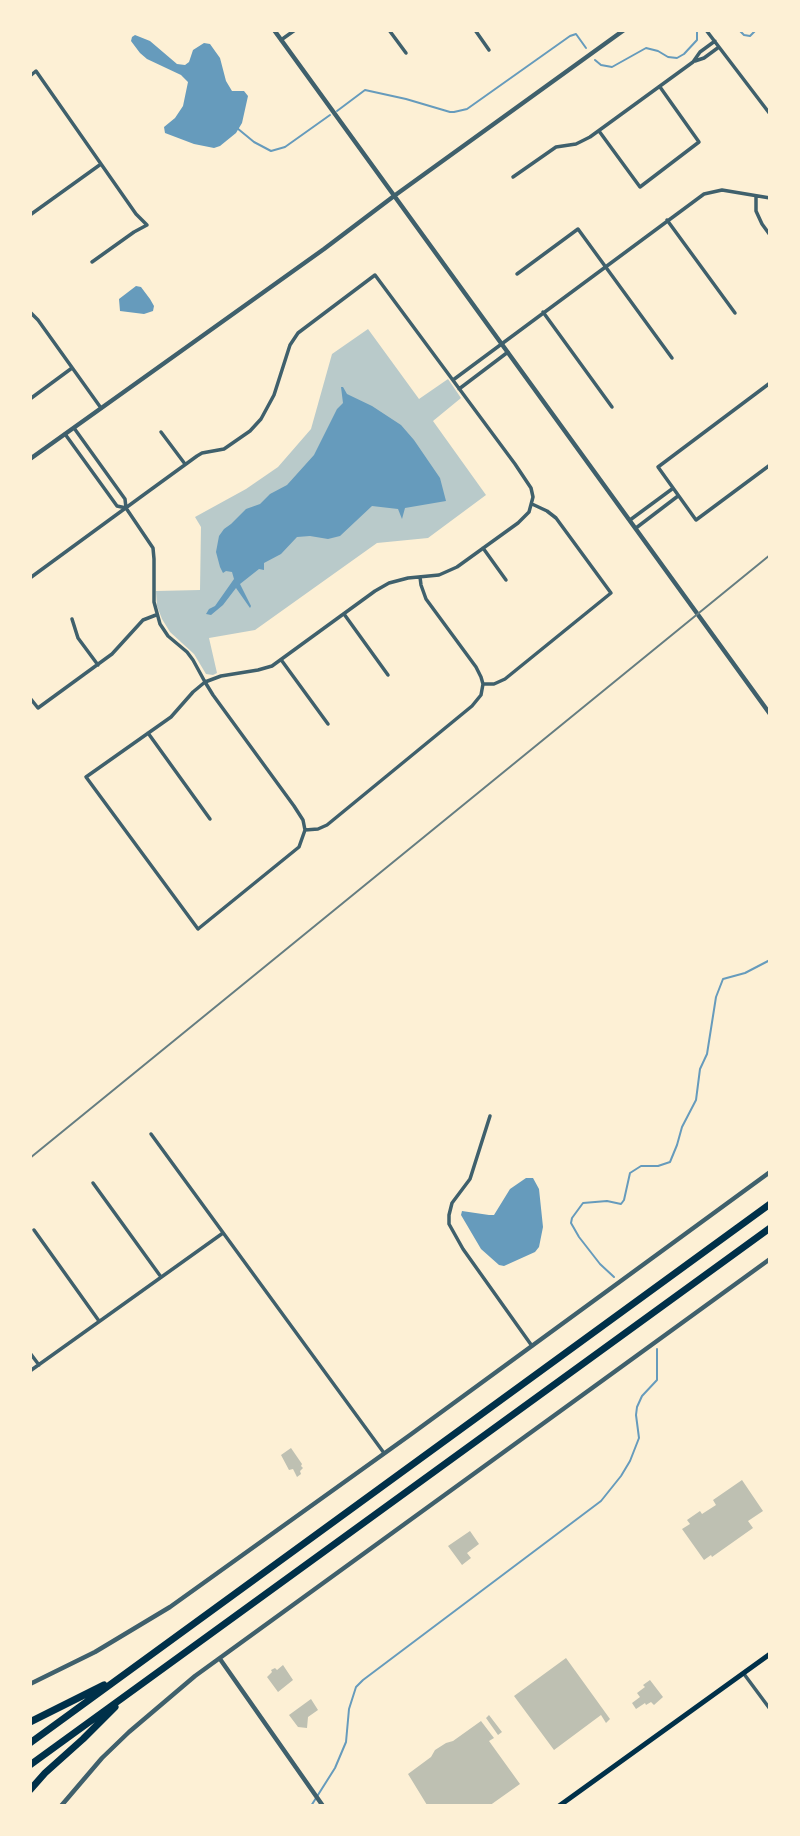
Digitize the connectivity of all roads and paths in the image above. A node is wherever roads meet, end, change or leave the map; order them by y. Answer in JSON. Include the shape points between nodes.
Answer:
{"nodes":[{"id":1,"x":282,"y":30,"type":"edge"},
{"id":2,"x":295,"y":30,"type":"edge"},
{"id":3,"x":389,"y":30,"type":"edge"},
{"id":4,"x":475,"y":30,"type":"edge"},
{"id":5,"x":624,"y":30,"type":"edge"},
{"id":6,"x":706,"y":30,"type":"edge"},
{"id":7,"x":275,"y":32,"type":"edge"},
{"id":8,"x":281,"y":40,"type":"junction"},
{"id":9,"x":715,"y":41,"type":"junction"},
{"id":10,"x":719,"y":47,"type":"junction"},
{"id":11,"x":489,"y":50,"type":"dead end"},
{"id":12,"x":407,"y":53,"type":"dead end"},
{"id":13,"x":693,"y":62,"type":"junction"},
{"id":14,"x":30,"y":76,"type":"edge"},
{"id":15,"x":659,"y":86,"type":"junction"},
{"id":16,"x":770,"y":114,"type":"edge"},
{"id":17,"x":599,"y":131,"type":"junction"},
{"id":18,"x":101,"y":164,"type":"junction"},
{"id":19,"x":513,"y":177,"type":"dead end"},
{"id":20,"x":394,"y":196,"type":"junction"},
{"id":21,"x":756,"y":196,"type":"junction"},
{"id":22,"x":770,"y":198,"type":"edge"},
{"id":23,"x":30,"y":215,"type":"edge"},
{"id":24,"x":667,"y":220,"type":"junction"},
{"id":25,"x":770,"y":235,"type":"edge"},
{"id":26,"x":92,"y":262,"type":"dead end"},
{"id":27,"x":606,"y":266,"type":"junction"},
{"id":28,"x":517,"y":274,"type":"dead end"},
{"id":29,"x":30,"y":312,"type":"edge"},
{"id":30,"x":543,"y":312,"type":"junction"},
{"id":31,"x":735,"y":313,"type":"dead end"},
{"id":32,"x":502,"y":343,"type":"junction"},
{"id":33,"x":509,"y":352,"type":"junction"},
{"id":34,"x":672,"y":358,"type":"dead end"},
{"id":35,"x":72,"y":368,"type":"junction"},
{"id":36,"x":453,"y":380,"type":"junction"},
{"id":37,"x":770,"y":383,"type":"edge"},
{"id":38,"x":459,"y":388,"type":"junction"},
{"id":39,"x":30,"y":399,"type":"edge"},
{"id":40,"x":612,"y":407,"type":"dead end"},
{"id":41,"x":101,"y":408,"type":"junction"},
{"id":42,"x":74,"y":428,"type":"junction"},
{"id":43,"x":161,"y":432,"type":"dead end"},
{"id":44,"x":65,"y":434,"type":"junction"},
{"id":45,"x":30,"y":460,"type":"edge"},
{"id":46,"x":185,"y":465,"type":"junction"},
{"id":47,"x":770,"y":465,"type":"edge"},
{"id":48,"x":672,"y":489,"type":"junction"},
{"id":49,"x":678,"y":496,"type":"junction"},
{"id":50,"x":532,"y":504,"type":"junction"},
{"id":51,"x":126,"y":508,"type":"junction"},
{"id":52,"x":630,"y":520,"type":"junction"},
{"id":53,"x":636,"y":528,"type":"junction"},
{"id":54,"x":483,"y":548,"type":"junction"},
{"id":55,"x":420,"y":577,"type":"junction"},
{"id":56,"x":30,"y":578,"type":"edge"},
{"id":57,"x":506,"y":580,"type":"dead end"},
{"id":58,"x":344,"y":614,"type":"junction"},
{"id":59,"x":156,"y":615,"type":"junction"},
{"id":60,"x":72,"y":619,"type":"dead end"},
{"id":61,"x":281,"y":660,"type":"junction"},
{"id":62,"x":98,"y":664,"type":"junction"},
{"id":63,"x":388,"y":675,"type":"dead end"},
{"id":64,"x":205,"y":682,"type":"junction"},
{"id":65,"x":483,"y":684,"type":"junction"},
{"id":66,"x":30,"y":698,"type":"edge"},
{"id":67,"x":770,"y":714,"type":"edge"},
{"id":68,"x":328,"y":724,"type":"dead end"},
{"id":69,"x":148,"y":733,"type":"junction"},
{"id":70,"x":209,"y":819,"type":"dead end"},
{"id":71,"x":305,"y":830,"type":"junction"},
{"id":72,"x":490,"y":1116,"type":"dead end"},
{"id":73,"x":151,"y":1134,"type":"dead end"},
{"id":74,"x":770,"y":1172,"type":"edge"},
{"id":75,"x":93,"y":1183,"type":"dead end"},
{"id":76,"x":770,"y":1204,"type":"edge"},
{"id":77,"x":770,"y":1228,"type":"edge"},
{"id":78,"x":34,"y":1230,"type":"dead end"},
{"id":79,"x":223,"y":1233,"type":"junction"},
{"id":80,"x":770,"y":1259,"type":"edge"},
{"id":81,"x":161,"y":1277,"type":"junction"},
{"id":82,"x":99,"y":1321,"type":"junction"},
{"id":83,"x":532,"y":1346,"type":"junction"},
{"id":84,"x":30,"y":1353,"type":"edge"},
{"id":85,"x":39,"y":1365,"type":"junction"},
{"id":86,"x":30,"y":1371,"type":"edge"},
{"id":87,"x":384,"y":1453,"type":"junction"},
{"id":88,"x":770,"y":1654,"type":"edge"},
{"id":89,"x":220,"y":1658,"type":"junction"},
{"id":90,"x":744,"y":1674,"type":"junction"},
{"id":91,"x":120,"y":1677,"type":"junction"},
{"id":92,"x":30,"y":1684,"type":"edge"},
{"id":93,"x":131,"y":1691,"type":"junction"},
{"id":94,"x":770,"y":1709,"type":"edge"},
{"id":95,"x":30,"y":1723,"type":"edge"},
{"id":96,"x":30,"y":1743,"type":"edge"},
{"id":97,"x":30,"y":1765,"type":"edge"},
{"id":98,"x":30,"y":1790,"type":"edge"},
{"id":99,"x":61,"y":1806,"type":"edge"},
{"id":100,"x":323,"y":1806,"type":"edge"},
{"id":101,"x":559,"y":1806,"type":"edge"}],
"edges":[{"from":1,"to":7,"type":"street"},
{"from":2,"to":8,"type":"street"},
{"from":3,"to":12,"type":"street"},
{"from":4,"to":11,"type":"street"},
{"from":5,"to":20,"type":"street"},
{"from":6,"to":9,"type":"street"},
{"from":7,"to":8,"type":"street"},
{"from":8,"to":20,"type":"street"},
{"from":9,"to":10,"type":"street"},
{"from":9,"to":13,"type":"street"},
{"from":10,"to":13,"type":"street"},
{"from":10,"to":16,"type":"street"},
{"from":13,"to":15,"type":"street"},
{"from":14,"to":18,"type":"street","via":[[36,71]]},
{"from":15,"to":17,"type":"street"},
{"from":15,"to":17,"type":"street","via":[[699,142],[640,187]]},
{"from":17,"to":19,"type":"street","via":[[576,144],[556,147]]},
{"from":18,"to":23,"type":"street"},
{"from":18,"to":26,"type":"street","via":[[146,225]]},
{"from":20,"to":32,"type":"street"},
{"from":20,"to":41,"type":"street"},
{"from":21,"to":22,"type":"street"},
{"from":21,"to":24,"type":"street","via":[[713,191]]},
{"from":21,"to":25,"type":"street","via":[[755,211]]},
{"from":24,"to":27,"type":"street"},
{"from":24,"to":31,"type":"street"},
{"from":27,"to":28,"type":"street","via":[[578,229]]},
{"from":27,"to":30,"type":"street"},
{"from":27,"to":34,"type":"street"},
{"from":29,"to":35,"type":"street"},
{"from":30,"to":32,"type":"street"},
{"from":30,"to":40,"type":"street"},
{"from":32,"to":33,"type":"street"},
{"from":32,"to":36,"type":"street"},
{"from":33,"to":38,"type":"street"},
{"from":33,"to":52,"type":"street"},
{"from":35,"to":39,"type":"street"},
{"from":35,"to":41,"type":"street"},
{"from":36,"to":38,"type":"street"},
{"from":36,"to":46,"type":"street","via":[[375,275],[298,333],[274,395],[254,428],[232,446],[202,453]]},
{"from":37,"to":48,"type":"street","via":[[658,467]]},
{"from":38,"to":50,"type":"street","via":[[528,483]]},
{"from":41,"to":42,"type":"street"},
{"from":42,"to":44,"type":"street"},
{"from":42,"to":51,"type":"street","via":[[125,499]]},
{"from":43,"to":46,"type":"street"},
{"from":44,"to":45,"type":"street"},
{"from":44,"to":51,"type":"street","via":[[117,506]]},
{"from":46,"to":51,"type":"street"},
{"from":47,"to":49,"type":"street","via":[[696,520]]},
{"from":48,"to":49,"type":"street"},
{"from":48,"to":52,"type":"street"},
{"from":49,"to":53,"type":"street"},
{"from":50,"to":54,"type":"street","via":[[518,523]]},
{"from":50,"to":65,"type":"street","via":[[556,518],[611,593],[505,679]]},
{"from":51,"to":56,"type":"street"},
{"from":51,"to":59,"type":"street","via":[[153,548]]},
{"from":52,"to":53,"type":"street"},
{"from":53,"to":67,"type":"street"},
{"from":54,"to":55,"type":"street","via":[[450,571]]},
{"from":54,"to":57,"type":"street"},
{"from":55,"to":58,"type":"street","via":[[389,583]]},
{"from":55,"to":65,"type":"street","via":[[426,599],[476,667]]},
{"from":58,"to":61,"type":"street"},
{"from":58,"to":63,"type":"street"},
{"from":59,"to":62,"type":"street","via":[[143,620]]},
{"from":59,"to":64,"type":"street"},
{"from":60,"to":62,"type":"street","via":[[78,638]]},
{"from":61,"to":64,"type":"street","via":[[267,668]]},
{"from":61,"to":68,"type":"street"},
{"from":62,"to":66,"type":"street","via":[[38,708]]},
{"from":64,"to":69,"type":"street"},
{"from":64,"to":71,"type":"street","via":[[294,806]]},
{"from":65,"to":71,"type":"street","via":[[477,701],[455,721],[327,825]]},
{"from":69,"to":70,"type":"street"},
{"from":69,"to":71,"type":"street","via":[[86,777],[198,929],[299,847]]},
{"from":72,"to":83,"type":"street","via":[[470,1179],[452,1203],[449,1224]]},
{"from":73,"to":79,"type":"street"},
{"from":74,"to":83,"type":"street"},
{"from":75,"to":81,"type":"street"},
{"from":76,"to":91,"type":"highway"},
{"from":77,"to":93,"type":"highway"},
{"from":78,"to":82,"type":"street"},
{"from":79,"to":81,"type":"street"},
{"from":79,"to":87,"type":"street"},
{"from":80,"to":89,"type":"street"},
{"from":81,"to":82,"type":"street"},
{"from":82,"to":85,"type":"street"},
{"from":83,"to":87,"type":"street"},
{"from":84,"to":85,"type":"street"},
{"from":85,"to":86,"type":"street"},
{"from":87,"to":92,"type":"street","via":[[152,1618]]},
{"from":88,"to":90,"type":"main road"},
{"from":89,"to":99,"type":"street","via":[[129,1732]]},
{"from":89,"to":100,"type":"street"},
{"from":90,"to":94,"type":"street"},
{"from":90,"to":101,"type":"main road"},
{"from":91,"to":95,"type":"highway"},
{"from":91,"to":96,"type":"highway"},
{"from":93,"to":97,"type":"highway"},
{"from":93,"to":98,"type":"highway"}]}
